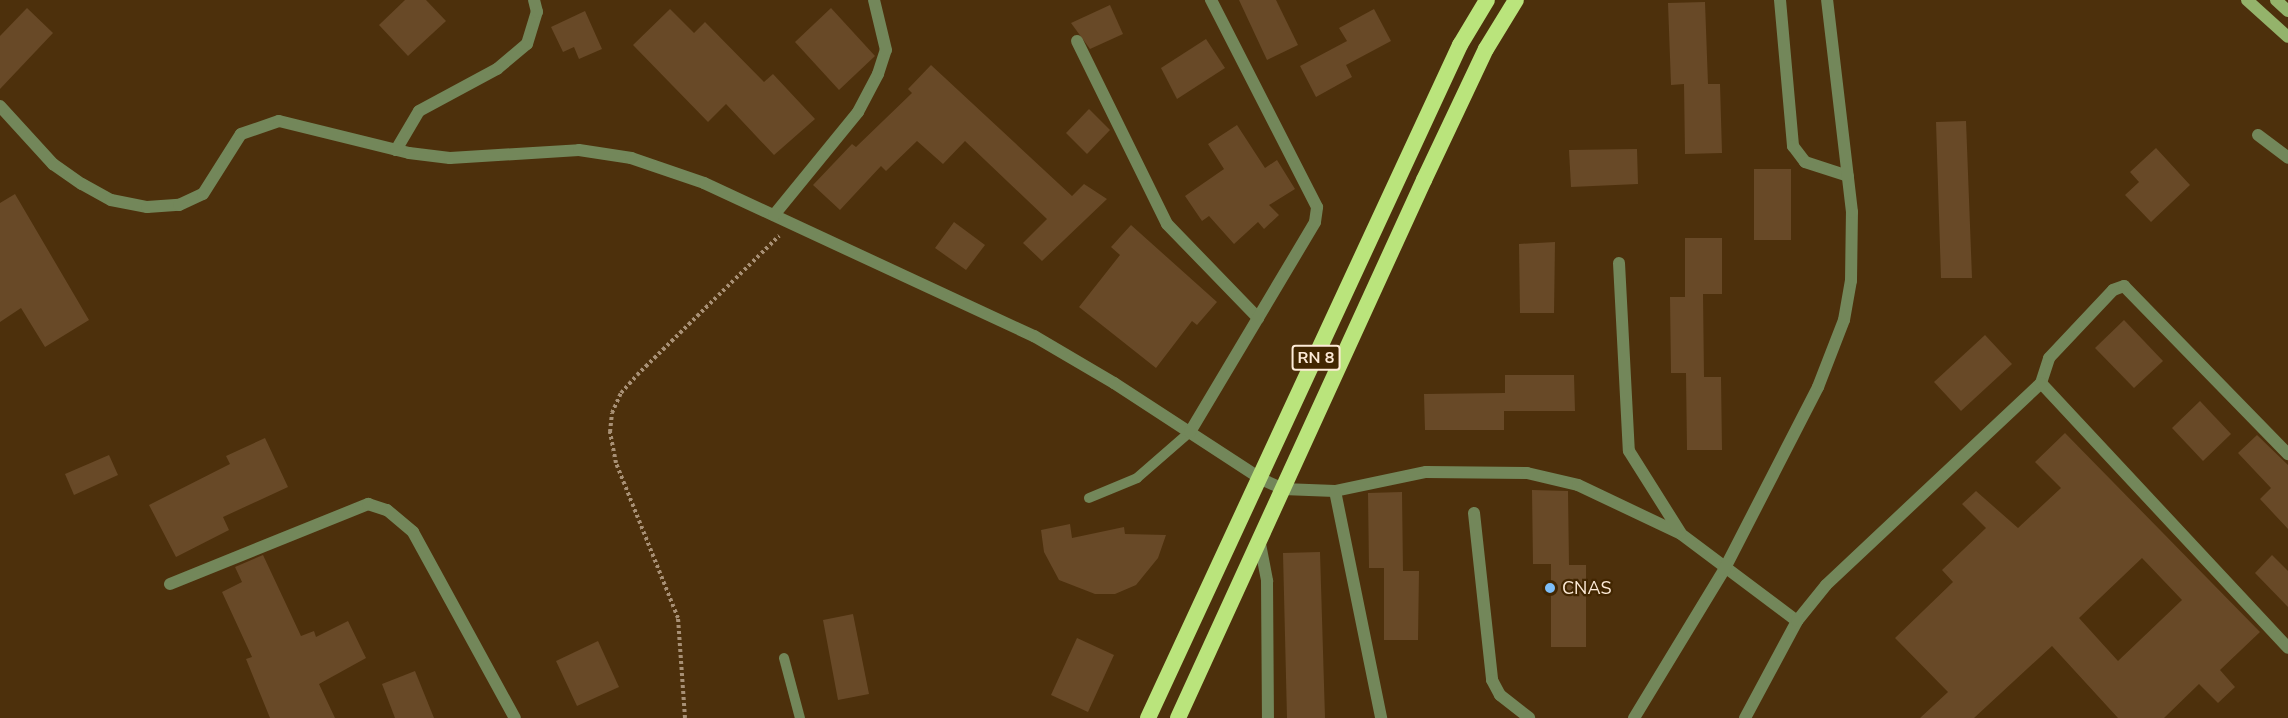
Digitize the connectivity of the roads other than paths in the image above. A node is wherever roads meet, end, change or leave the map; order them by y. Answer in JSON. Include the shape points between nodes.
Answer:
{"nodes":[{"id":1,"x":534,"y":0,"type":"edge"},
{"id":2,"x":874,"y":0,"type":"edge"},
{"id":3,"x":1211,"y":0,"type":"edge"},
{"id":4,"x":1487,"y":0,"type":"edge"},
{"id":5,"x":1516,"y":0,"type":"edge"},
{"id":6,"x":1780,"y":0,"type":"edge"},
{"id":7,"x":1827,"y":0,"type":"edge"},
{"id":8,"x":2247,"y":0,"type":"edge"},
{"id":9,"x":2276,"y":0,"type":"edge"},
{"id":10,"x":2288,"y":11,"type":"edge"},
{"id":11,"x":2288,"y":38,"type":"edge"},
{"id":12,"x":1077,"y":41,"type":"dead end"},
{"id":13,"x":0,"y":106,"type":"edge"},
{"id":14,"x":2258,"y":135,"type":"dead end"},
{"id":15,"x":396,"y":150,"type":"junction"},
{"id":16,"x":2288,"y":158,"type":"edge"},
{"id":17,"x":1848,"y":176,"type":"junction"},
{"id":18,"x":774,"y":215,"type":"junction"},
{"id":19,"x":1619,"y":264,"type":"dead end"},
{"id":20,"x":1258,"y":318,"type":"junction"},
{"id":21,"x":2041,"y":383,"type":"junction"},
{"id":22,"x":1190,"y":432,"type":"junction"},
{"id":23,"x":2288,"y":454,"type":"edge"},
{"id":24,"x":1261,"y":479,"type":"junction"},
{"id":25,"x":1283,"y":489,"type":"junction"},
{"id":26,"x":1335,"y":490,"type":"junction"},
{"id":27,"x":1089,"y":498,"type":"dead end"},
{"id":28,"x":1474,"y":513,"type":"dead end"},
{"id":29,"x":1681,"y":534,"type":"junction"},
{"id":30,"x":1260,"y":544,"type":"junction"},
{"id":31,"x":1724,"y":570,"type":"junction"},
{"id":32,"x":170,"y":584,"type":"dead end"},
{"id":33,"x":1797,"y":621,"type":"junction"},
{"id":34,"x":2288,"y":648,"type":"edge"},
{"id":35,"x":784,"y":658,"type":"dead end"},
{"id":36,"x":515,"y":718,"type":"edge"},
{"id":37,"x":800,"y":718,"type":"edge"},
{"id":38,"x":1148,"y":718,"type":"edge"},
{"id":39,"x":1178,"y":718,"type":"edge"},
{"id":40,"x":1268,"y":718,"type":"edge"},
{"id":41,"x":1381,"y":718,"type":"edge"},
{"id":42,"x":1529,"y":718,"type":"edge"},
{"id":43,"x":1634,"y":718,"type":"edge"},
{"id":44,"x":1745,"y":718,"type":"edge"}],
"edges":[{"from":1,"to":15,"type":"street","via":[[537,12],[526,44],[497,69],[419,111]]},
{"from":2,"to":18,"type":"street","via":[[886,50],[878,74],[858,112]]},
{"from":3,"to":20,"type":"street","via":[[1317,207],[1315,222]]},
{"from":4,"to":24,"type":"highway","number":"RN 8","via":[[1460,45]]},
{"from":5,"to":25,"type":"highway","number":"RN 8","via":[[1486,49]]},
{"from":6,"to":17,"type":"street","via":[[1793,147],[1805,162]]},
{"from":7,"to":17,"type":"street"},
{"from":8,"to":11,"type":"main road"},
{"from":9,"to":10,"type":"main road"},
{"from":12,"to":20,"type":"street","via":[[1167,224]]},
{"from":13,"to":15,"type":"street","via":[[53,164],[82,184],[111,200],[147,207],[179,205],[203,194],[241,134],[279,120]]},
{"from":14,"to":16,"type":"street"},
{"from":15,"to":18,"type":"street","via":[[450,158],[579,150],[631,158],[704,183]]},
{"from":17,"to":31,"type":"street","via":[[1851,280],[1844,320],[1818,387]]},
{"from":18,"to":22,"type":"street","via":[[1034,336]]},
{"from":19,"to":29,"type":"street","via":[[1629,451]]},
{"from":20,"to":22,"type":"street"},
{"from":21,"to":23,"type":"street","via":[[2049,358],[2113,290],[2124,286]]},
{"from":21,"to":33,"type":"street","via":[[1826,585]]},
{"from":21,"to":34,"type":"street"},
{"from":22,"to":24,"type":"street"},
{"from":22,"to":27,"type":"lane","via":[[1137,478]]},
{"from":24,"to":25,"type":"street"},
{"from":24,"to":38,"type":"highway","number":"RN 8"},
{"from":25,"to":26,"type":"street"},
{"from":25,"to":30,"type":"highway","number":"RN 8"},
{"from":26,"to":29,"type":"street","via":[[1426,472],[1527,473],[1578,485]]},
{"from":26,"to":41,"type":"street"},
{"from":28,"to":42,"type":"street","via":[[1492,680],[1500,695]]},
{"from":29,"to":31,"type":"street"},
{"from":30,"to":39,"type":"highway","number":"RN 8"},
{"from":30,"to":40,"type":"street","via":[[1266,581]]},
{"from":31,"to":33,"type":"street"},
{"from":31,"to":43,"type":"street"},
{"from":32,"to":36,"type":"street","via":[[368,504],[387,510],[413,532]]},
{"from":33,"to":44,"type":"street"},
{"from":35,"to":37,"type":"lane"}]}
